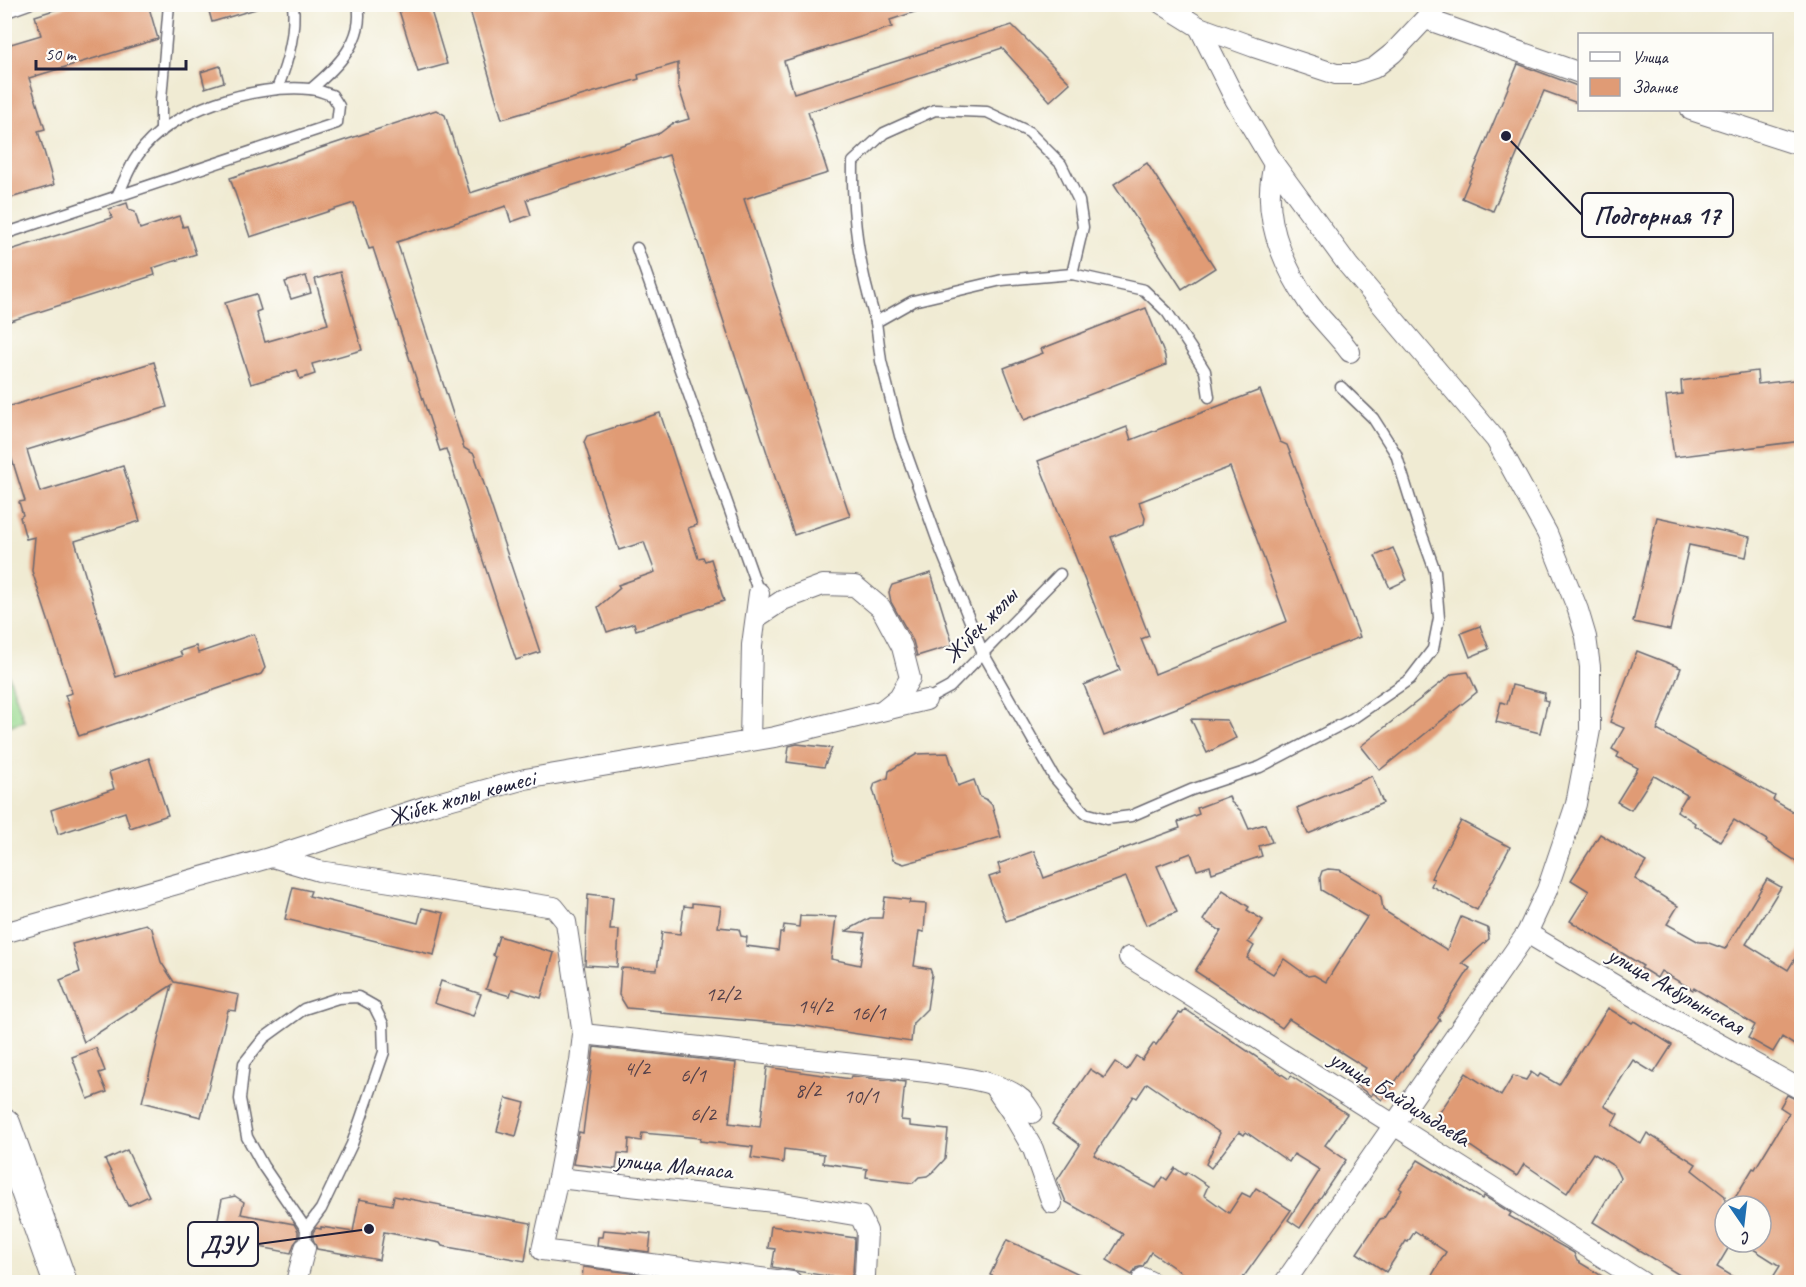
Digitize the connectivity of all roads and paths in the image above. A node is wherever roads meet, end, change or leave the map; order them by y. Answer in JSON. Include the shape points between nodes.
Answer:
{"nodes":[{"id":1,"x":29,"y":4,"type":"edge"},
{"id":2,"x":169,"y":4,"type":"edge"},
{"id":3,"x":292,"y":4,"type":"edge"},
{"id":4,"x":358,"y":4,"type":"edge"},
{"id":5,"x":1162,"y":4,"type":"edge"},
{"id":6,"x":1432,"y":12,"type":"edge"},
{"id":7,"x":4,"y":13,"type":"edge"},
{"id":8,"x":1199,"y":27,"type":"junction"},
{"id":9,"x":1578,"y":72,"type":"edge"},
{"id":10,"x":277,"y":89,"type":"junction"},
{"id":11,"x":311,"y":89,"type":"junction"},
{"id":12,"x":1694,"y":111,"type":"edge"},
{"id":13,"x":161,"y":132,"type":"junction"},
{"id":14,"x":1802,"y":146,"type":"edge"},
{"id":15,"x":1274,"y":164,"type":"junction"},
{"id":16,"x":117,"y":196,"type":"junction"},
{"id":17,"x":4,"y":234,"type":"edge"},
{"id":18,"x":637,"y":249,"type":"dead end"},
{"id":19,"x":1071,"y":274,"type":"junction"},
{"id":20,"x":876,"y":322,"type":"junction"},
{"id":21,"x":1350,"y":352,"type":"dead end"},
{"id":22,"x":1341,"y":387,"type":"dead end"},
{"id":23,"x":1209,"y":397,"type":"dead end"},
{"id":24,"x":1060,"y":574,"type":"dead end"},
{"id":25,"x":759,"y":593,"type":"joint"},
{"id":26,"x":756,"y":618,"type":"junction"},
{"id":27,"x":983,"y":653,"type":"junction"},
{"id":28,"x":926,"y":700,"type":"joint"},
{"id":29,"x":882,"y":711,"type":"junction"},
{"id":30,"x":750,"y":741,"type":"junction"},
{"id":31,"x":272,"y":857,"type":"junction"},
{"id":32,"x":4,"y":933,"type":"edge"},
{"id":33,"x":1527,"y":933,"type":"junction"},
{"id":34,"x":1130,"y":957,"type":"dead end"},
{"id":35,"x":583,"y":1034,"type":"junction"},
{"id":36,"x":993,"y":1085,"type":"junction"},
{"id":37,"x":1802,"y":1090,"type":"edge"},
{"id":38,"x":1032,"y":1113,"type":"dead end"},
{"id":39,"x":1393,"y":1124,"type":"junction"},
{"id":40,"x":4,"y":1125,"type":"edge"},
{"id":41,"x":558,"y":1178,"type":"junction"},
{"id":42,"x":1052,"y":1203,"type":"dead end"},
{"id":43,"x":306,"y":1239,"type":"junction"},
{"id":44,"x":57,"y":1281,"type":"edge"},
{"id":45,"x":296,"y":1282,"type":"edge"},
{"id":46,"x":792,"y":1282,"type":"edge"},
{"id":47,"x":862,"y":1282,"type":"edge"},
{"id":48,"x":1285,"y":1282,"type":"edge"},
{"id":49,"x":1642,"y":1282,"type":"edge"}],
"edges":[{"from":1,"to":7,"type":"lane"},
{"from":2,"to":13,"type":"lane","via":[[160,99]]},
{"from":3,"to":10,"type":"lane","via":[[295,21],[288,62]]},
{"from":4,"to":11,"type":"lane","via":[[361,17],[351,46],[336,69]]},
{"from":5,"to":8,"type":"street"},
{"from":6,"to":8,"type":"street","via":[[1374,68],[1356,74],[1336,74]]},
{"from":6,"to":9,"type":"street"},
{"from":8,"to":15,"type":"street"},
{"from":10,"to":11,"type":"lane"},
{"from":10,"to":13,"type":"lane","via":[[189,112]]},
{"from":11,"to":16,"type":"lane","via":[[332,95],[339,106],[337,123]]},
{"from":12,"to":14,"type":"street"},
{"from":13,"to":16,"type":"lane","via":[[138,154]]},
{"from":15,"to":21,"type":"street","via":[[1269,192],[1274,230],[1289,272],[1309,304]]},
{"from":15,"to":33,"type":"street","via":[[1348,265],[1496,440],[1546,533],[1578,610],[1590,667],[1590,730],[1576,804],[1547,890]]},
{"from":16,"to":17,"type":"lane"},
{"from":18,"to":25,"type":"lane"},
{"from":19,"to":20,"type":"lane","via":[[1002,280],[913,301]]},
{"from":19,"to":20,"type":"lane","via":[[1083,227],[1079,201],[1061,164],[1029,132],[987,112],[935,110],[884,133],[853,162],[854,223],[865,287]]},
{"from":19,"to":23,"type":"lane","via":[[1144,290],[1167,312],[1205,371]]},
{"from":20,"to":27,"type":"lane","via":[[881,361],[900,436]]},
{"from":22,"to":27,"type":"lane","via":[[1373,418],[1396,454],[1435,571],[1439,618],[1433,649],[1410,679],[1352,719],[1260,767],[1191,789],[1131,816],[1107,819],[1085,813],[1054,777]]},
{"from":24,"to":27,"type":"lane","name":"Жібек жолы"},
{"from":25,"to":26,"type":"street"},
{"from":26,"to":29,"type":"street","via":[[783,600],[823,585],[855,586],[881,608],[902,646],[910,678],[899,697]]},
{"from":26,"to":30,"type":"street"},
{"from":27,"to":28,"type":"lane","name":"Жібек жолы","via":[[950,687]]},
{"from":28,"to":29,"type":"street","name":"Жібек жолы көшесі"},
{"from":29,"to":30,"type":"street","name":"Жібек жолы көшесі"},
{"from":30,"to":31,"type":"street","name":"Жібек жолы көшесі","via":[[525,778]]},
{"from":31,"to":32,"type":"street","name":"Жібек жолы көшесі"},
{"from":31,"to":35,"type":"street","via":[[319,871],[554,907],[566,922]]},
{"from":33,"to":37,"type":"street","name":"улица Акбулынская"},
{"from":33,"to":39,"type":"street"},
{"from":34,"to":39,"type":"street","name":"улица Байдильдаева"},
{"from":35,"to":36,"type":"street","via":[[927,1072]]},
{"from":35,"to":41,"type":"street"},
{"from":36,"to":38,"type":"street","via":[[1021,1098]]},
{"from":36,"to":42,"type":"street","via":[[1033,1149]]},
{"from":39,"to":48,"type":"street"},
{"from":39,"to":49,"type":"street","name":"улица Байдильдаева"},
{"from":40,"to":44,"type":"highway"},
{"from":41,"to":46,"type":"street","via":[[542,1250]]},
{"from":41,"to":47,"type":"street","name":"улица Манаса","via":[[783,1203],[860,1216],[867,1231]]},
{"from":43,"to":43,"type":"lane","via":[[248,1137],[240,1099],[244,1063],[264,1038],[304,1009],[338,998],[358,997],[374,1006],[383,1024],[384,1052],[352,1144]]},
{"from":43,"to":45,"type":"street"}]}
